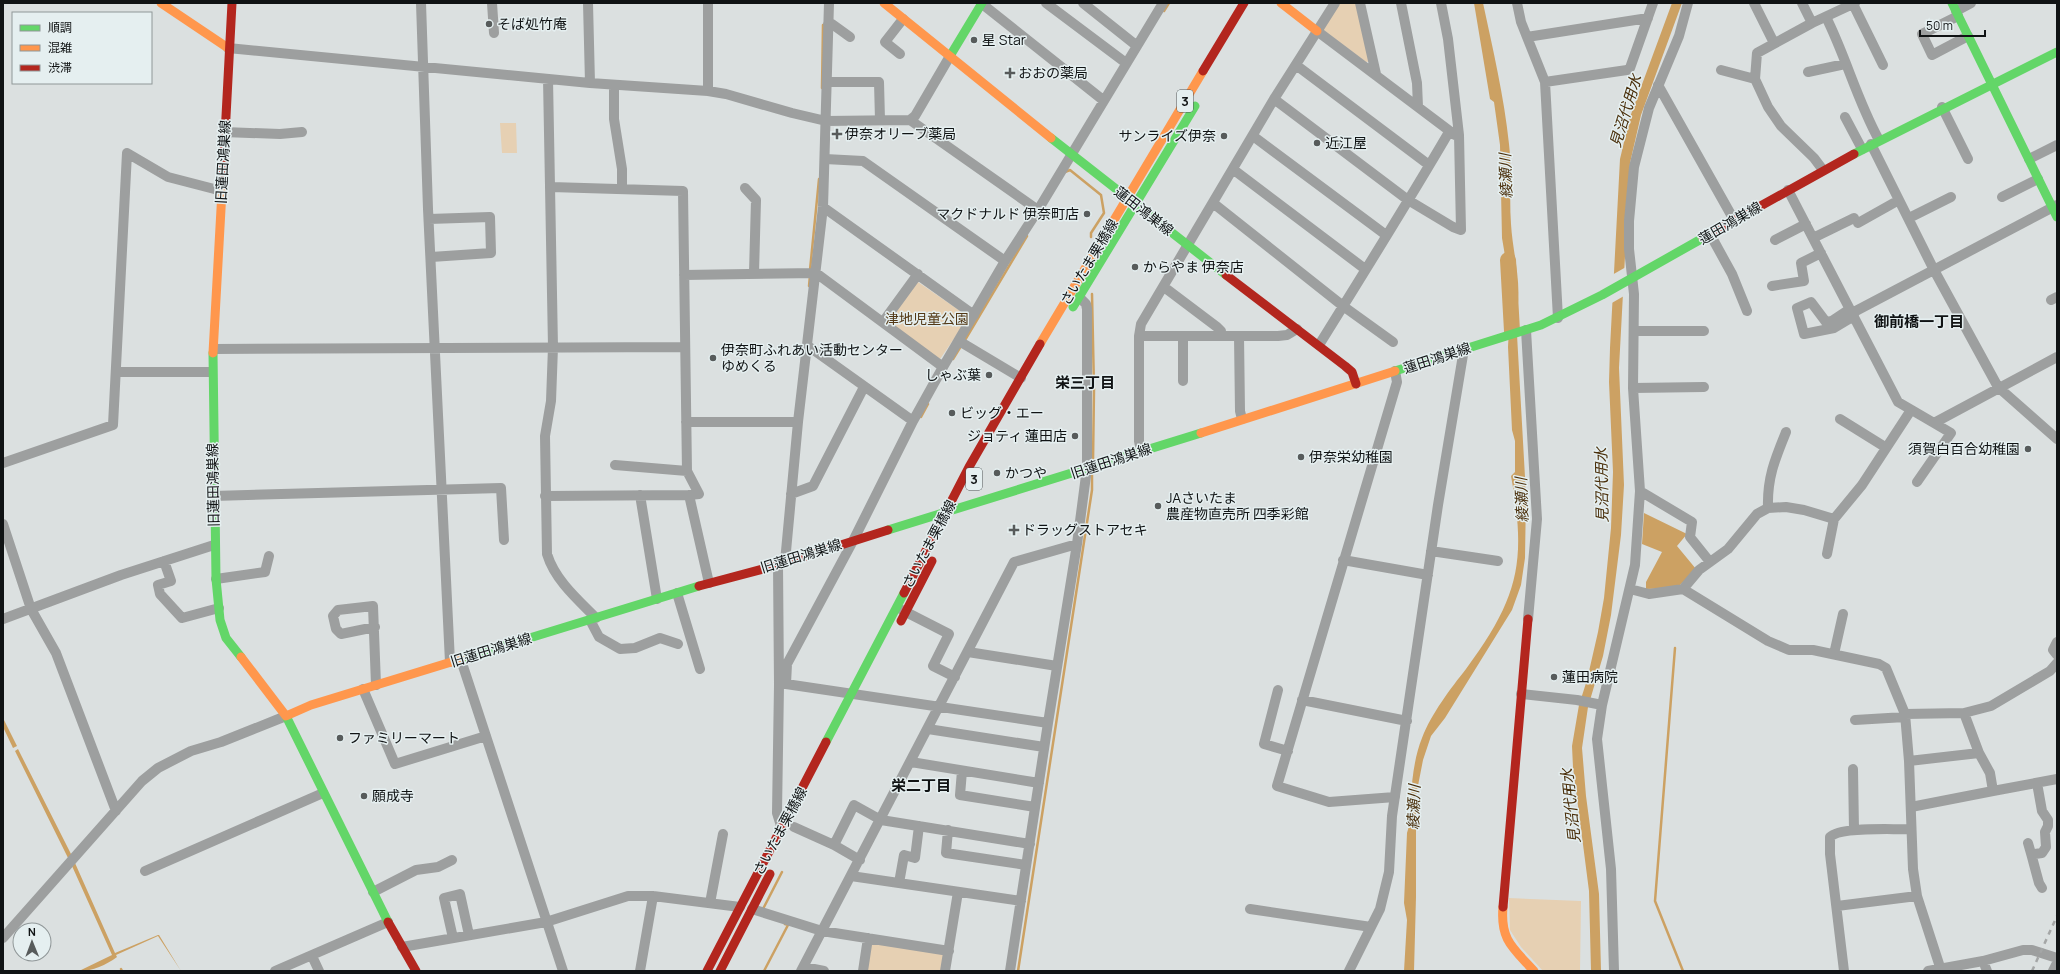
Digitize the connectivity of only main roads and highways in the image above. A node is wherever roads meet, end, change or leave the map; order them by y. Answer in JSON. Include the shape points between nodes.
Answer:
{"nodes":[{"id":1,"x":161,"y":3,"type":"edge"},
{"id":2,"x":232,"y":3,"type":"edge"},
{"id":3,"x":884,"y":3,"type":"edge"},
{"id":4,"x":981,"y":3,"type":"edge"},
{"id":5,"x":1244,"y":3,"type":"edge"},
{"id":6,"x":1281,"y":3,"type":"edge"},
{"id":7,"x":1955,"y":10,"type":"edge"},
{"id":8,"x":1317,"y":31,"type":"road end"},
{"id":9,"x":228,"y":48,"type":"junction"},
{"id":10,"x":2057,"y":52,"type":"edge"},
{"id":11,"x":950,"y":56,"type":"junction"},
{"id":12,"x":1992,"y":84,"type":"junction"},
{"id":13,"x":1200,"y":98,"type":"dead end"},
{"id":14,"x":1126,"y":198,"type":"junction"},
{"id":15,"x":1135,"y":206,"type":"junction"},
{"id":16,"x":2055,"y":210,"type":"edge"},
{"id":17,"x":1028,"y":379,"type":"junction"},
{"id":18,"x":1356,"y":384,"type":"junction"},
{"id":19,"x":967,"y":494,"type":"dead end"},
{"id":20,"x":960,"y":506,"type":"junction"},
{"id":21,"x":946,"y":511,"type":"junction"},
{"id":22,"x":953,"y":520,"type":"dead end"},
{"id":23,"x":935,"y":555,"type":"dead end"},
{"id":24,"x":1528,"y":619,"type":"road end"},
{"id":25,"x":895,"y":633,"type":"dead end"},
{"id":26,"x":286,"y":716,"type":"junction"},
{"id":27,"x":773,"y":868,"type":"dead end"},
{"id":28,"x":416,"y":971,"type":"edge"},
{"id":29,"x":707,"y":971,"type":"edge"},
{"id":30,"x":720,"y":971,"type":"edge"},
{"id":31,"x":1534,"y":971,"type":"edge"}],
"edges":[{"from":1,"to":9,"type":"main road"},
{"from":2,"to":9,"type":"main road","name":"旧蓮田鴻巣線"},
{"from":3,"to":11,"type":"main road","name":"蓮田鴻巣線"},
{"from":4,"to":11,"type":"main road"},
{"from":5,"to":14,"type":"main road","name":"さいたま栗橋線","number":"3"},
{"from":6,"to":8,"type":"main road"},
{"from":7,"to":12,"type":"main road"},
{"from":9,"to":26,"type":"main road","name":"旧蓮田鴻巣線","via":[[212,372],[216,579],[226,638]]},
{"from":10,"to":12,"type":"main road","name":"蓮田鴻巣線"},
{"from":11,"to":14,"type":"main road","name":"蓮田鴻巣線"},
{"from":12,"to":16,"type":"main road"},
{"from":12,"to":18,"type":"main road","name":"蓮田鴻巣線","via":[[1871,144],[1558,318],[1525,331]]},
{"from":13,"to":15,"type":"main road","name":"さいたま栗橋線","number":"3"},
{"from":14,"to":15,"type":"main road","name":"蓮田鴻巣線"},
{"from":14,"to":17,"type":"main road","name":"さいたま栗橋線","number":"3"},
{"from":15,"to":17,"type":"main road","name":"さいたま栗橋線","number":"3"},
{"from":15,"to":18,"type":"main road","name":"蓮田鴻巣線","via":[[1319,345],[1352,372]]},
{"from":17,"to":21,"type":"main road","name":"さいたま栗橋線","number":"3"},
{"from":18,"to":20,"type":"main road","name":"旧蓮田鴻巣線","via":[[1050,481]]},
{"from":19,"to":20,"type":"main road","name":"さいたま栗橋線","number":"3"},
{"from":20,"to":21,"type":"main road","name":"旧蓮田鴻巣線"},
{"from":20,"to":22,"type":"main road","name":"さいたま栗橋線","number":"3"},
{"from":21,"to":26,"type":"main road","name":"旧蓮田鴻巣線","via":[[311,705]]},
{"from":21,"to":29,"type":"main road","name":"さいたま栗橋線","number":"3","via":[[850,694],[791,828],[740,907]]},
{"from":23,"to":25,"type":"main road","name":"さいたま栗橋線"},
{"from":24,"to":31,"type":"main road","via":[[1501,924],[1508,943]]},
{"from":26,"to":28,"type":"main road","via":[[388,922]]},
{"from":27,"to":30,"type":"main road","name":"さいたま栗橋線","via":[[758,911]]}]}
